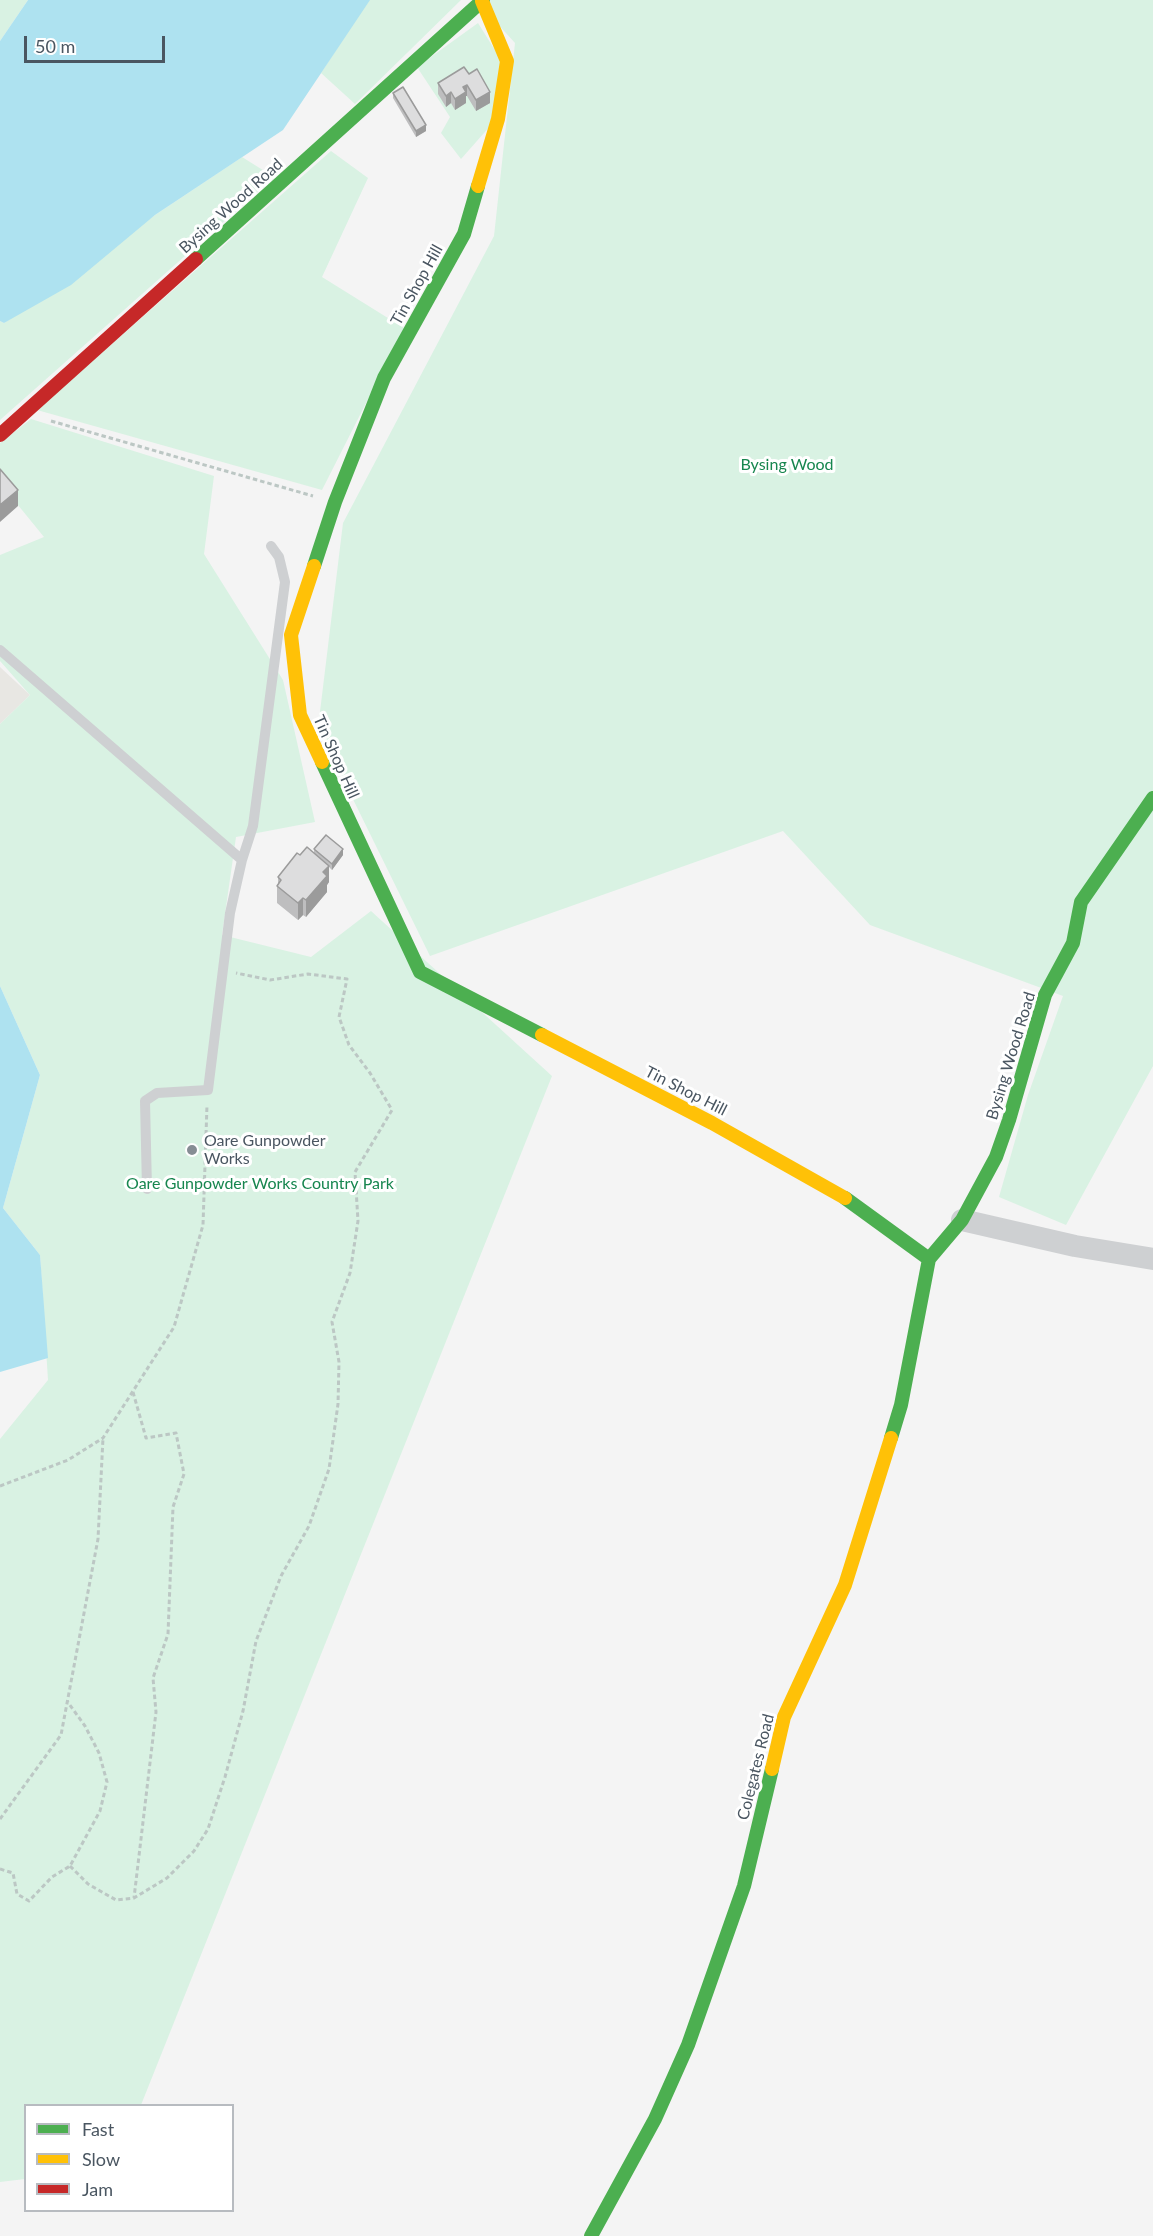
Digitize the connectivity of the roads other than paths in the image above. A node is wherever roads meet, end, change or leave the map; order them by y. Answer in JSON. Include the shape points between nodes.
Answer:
{"nodes":[{"id":1,"x":482,"y":0,"type":"edge"},
{"id":2,"x":0,"y":435,"type":"edge"},
{"id":3,"x":271,"y":546,"type":"dead end"},
{"id":4,"x":0,"y":650,"type":"edge"},
{"id":5,"x":1153,"y":798,"type":"edge"},
{"id":6,"x":242,"y":860,"type":"junction"},
{"id":7,"x":147,"y":1189,"type":"dead end"},
{"id":8,"x":962,"y":1220,"type":"junction"},
{"id":9,"x":929,"y":1259,"type":"junction"},
{"id":10,"x":1153,"y":1259,"type":"edge"},
{"id":11,"x":591,"y":2236,"type":"edge"}],
"edges":[{"from":1,"to":2,"type":"street","name":"Bysing Wood Road"},
{"from":1,"to":9,"type":"street","name":"Tin Shop Hill","via":[[507,61],[498,119],[464,234],[384,378],[335,502],[291,635],[300,716],[420,972],[712,1123],[853,1203]]},
{"from":3,"to":6,"type":"lane","via":[[279,557],[285,582],[253,826]]},
{"from":4,"to":6,"type":"lane"},
{"from":5,"to":8,"type":"street","name":"Bysing Wood Road","via":[[1081,902],[1073,943],[1045,995],[996,1157]]},
{"from":6,"to":7,"type":"lane","via":[[230,913],[208,1090],[157,1093],[145,1101]]},
{"from":8,"to":9,"type":"street","name":"Bysing Wood Road"},
{"from":8,"to":10,"type":"street"},
{"from":9,"to":11,"type":"street","name":"Colegates Road","via":[[901,1405],[845,1585],[784,1717],[744,1886],[688,2045],[655,2119]]}]}
